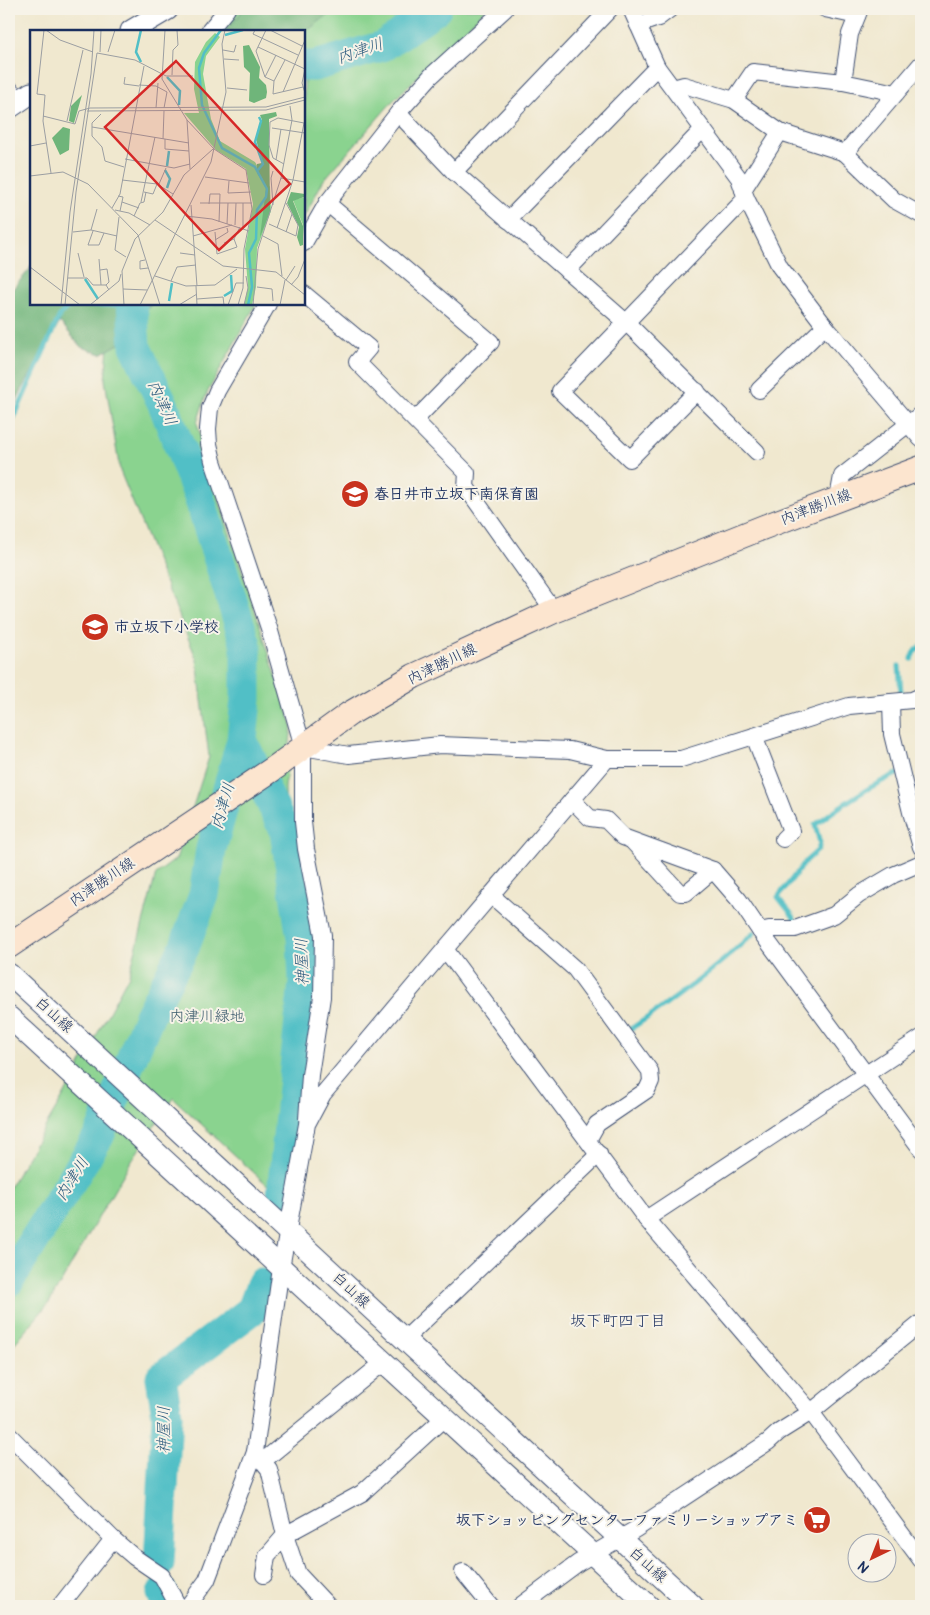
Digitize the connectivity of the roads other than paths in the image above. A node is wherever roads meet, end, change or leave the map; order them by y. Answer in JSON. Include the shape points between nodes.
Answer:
{"nodes":[{"id":1,"x":168,"y":9,"type":"edge"},
{"id":2,"x":227,"y":9,"type":"edge"},
{"id":3,"x":505,"y":9,"type":"edge"},
{"id":4,"x":610,"y":9,"type":"edge"},
{"id":5,"x":631,"y":9,"type":"edge"},
{"id":6,"x":670,"y":9,"type":"edge"},
{"id":7,"x":825,"y":9,"type":"edge"},
{"id":8,"x":858,"y":12,"type":"edge"},
{"id":9,"x":638,"y":26,"type":"junction"},
{"id":10,"x":133,"y":30,"type":"edge"},
{"id":11,"x":210,"y":30,"type":"edge"},
{"id":12,"x":921,"y":64,"type":"edge"},
{"id":13,"x":657,"y":67,"type":"junction"},
{"id":14,"x":843,"y":82,"type":"junction"},
{"id":15,"x":673,"y":88,"type":"junction"},
{"id":16,"x":896,"y":93,"type":"junction"},
{"id":17,"x":734,"y":100,"type":"junction"},
{"id":18,"x":398,"y":113,"type":"junction"},
{"id":19,"x":703,"y":129,"type":"junction"},
{"id":20,"x":780,"y":132,"type":"junction"},
{"id":21,"x":845,"y":153,"type":"junction"},
{"id":22,"x":454,"y":172,"type":"junction"},
{"id":23,"x":745,"y":194,"type":"junction"},
{"id":24,"x":328,"y":203,"type":"junction"},
{"id":25,"x":921,"y":215,"type":"edge"},
{"id":26,"x":508,"y":220,"type":"junction"},
{"id":27,"x":305,"y":241,"type":"edge"},
{"id":28,"x":567,"y":271,"type":"junction"},
{"id":29,"x":305,"y":295,"type":"edge"},
{"id":30,"x":267,"y":305,"type":"edge"},
{"id":31,"x":627,"y":323,"type":"junction"},
{"id":32,"x":825,"y":326,"type":"junction"},
{"id":33,"x":759,"y":390,"type":"dead end"},
{"id":34,"x":697,"y":391,"type":"junction"},
{"id":35,"x":921,"y":414,"type":"edge"},
{"id":36,"x":414,"y":420,"type":"junction"},
{"id":37,"x":908,"y":425,"type":"junction"},
{"id":38,"x":921,"y":439,"type":"edge"},
{"id":39,"x":756,"y":452,"type":"dead end"},
{"id":40,"x":921,"y":468,"type":"edge"},
{"id":41,"x":838,"y":498,"type":"junction"},
{"id":42,"x":554,"y":611,"type":"junction"},
{"id":43,"x":921,"y":696,"type":"edge"},
{"id":44,"x":891,"y":702,"type":"junction"},
{"id":45,"x":754,"y":736,"type":"junction"},
{"id":46,"x":303,"y":747,"type":"junction"},
{"id":47,"x":607,"y":759,"type":"junction"},
{"id":48,"x":572,"y":800,"type":"junction"},
{"id":49,"x":783,"y":839,"type":"dead end"},
{"id":50,"x":631,"y":840,"type":"junction"},
{"id":51,"x":921,"y":847,"type":"edge"},
{"id":52,"x":921,"y":863,"type":"edge"},
{"id":53,"x":713,"y":870,"type":"junction"},
{"id":54,"x":491,"y":895,"type":"junction"},
{"id":55,"x":760,"y":931,"type":"junction"},
{"id":56,"x":9,"y":946,"type":"edge"},
{"id":57,"x":444,"y":949,"type":"junction"},
{"id":58,"x":9,"y":974,"type":"edge"},
{"id":59,"x":9,"y":1017,"type":"edge"},
{"id":60,"x":921,"y":1038,"type":"edge"},
{"id":61,"x":866,"y":1075,"type":"junction"},
{"id":62,"x":307,"y":1124,"type":"junction"},
{"id":63,"x":588,"y":1140,"type":"junction"},
{"id":64,"x":921,"y":1149,"type":"edge"},
{"id":65,"x":599,"y":1154,"type":"junction"},
{"id":66,"x":646,"y":1219,"type":"junction"},
{"id":67,"x":287,"y":1230,"type":"junction"},
{"id":68,"x":281,"y":1268,"type":"junction"},
{"id":69,"x":921,"y":1323,"type":"edge"},
{"id":70,"x":405,"y":1339,"type":"junction"},
{"id":71,"x":384,"y":1362,"type":"junction"},
{"id":72,"x":811,"y":1412,"type":"junction"},
{"id":73,"x":444,"y":1418,"type":"junction"},
{"id":74,"x":9,"y":1436,"type":"edge"},
{"id":75,"x":259,"y":1457,"type":"junction"},
{"id":76,"x":285,"y":1536,"type":"junction"},
{"id":77,"x":619,"y":1538,"type":"junction"},
{"id":78,"x":113,"y":1539,"type":"junction"},
{"id":79,"x":593,"y":1553,"type":"junction"},
{"id":80,"x":921,"y":1560,"type":"edge"},
{"id":81,"x":463,"y":1572,"type":"dead end"},
{"id":82,"x":264,"y":1575,"type":"dead end"},
{"id":83,"x":60,"y":1606,"type":"edge"},
{"id":84,"x":178,"y":1606,"type":"edge"},
{"id":85,"x":188,"y":1606,"type":"edge"},
{"id":86,"x":328,"y":1606,"type":"edge"},
{"id":87,"x":490,"y":1606,"type":"edge"},
{"id":88,"x":520,"y":1606,"type":"edge"},
{"id":89,"x":649,"y":1606,"type":"edge"},
{"id":90,"x":693,"y":1606,"type":"edge"}],
"edges":[{"from":1,"to":10,"type":"street"},
{"from":2,"to":11,"type":"street"},
{"from":3,"to":18,"type":"street","via":[[431,76]]},
{"from":4,"to":22,"type":"street"},
{"from":5,"to":9,"type":"street"},
{"from":6,"to":9,"type":"street"},
{"from":7,"to":8,"type":"street"},
{"from":8,"to":14,"type":"street","via":[[850,34]]},
{"from":9,"to":13,"type":"street"},
{"from":12,"to":16,"type":"street"},
{"from":13,"to":15,"type":"street"},
{"from":13,"to":26,"type":"street"},
{"from":14,"to":16,"type":"street"},
{"from":14,"to":17,"type":"street","via":[[753,72]]},
{"from":15,"to":17,"type":"street","via":[[684,85]]},
{"from":15,"to":19,"type":"street"},
{"from":16,"to":21,"type":"street"},
{"from":17,"to":20,"type":"street"},
{"from":18,"to":22,"type":"street"},
{"from":18,"to":24,"type":"street"},
{"from":19,"to":23,"type":"street","via":[[740,178]]},
{"from":19,"to":28,"type":"street"},
{"from":20,"to":21,"type":"street"},
{"from":20,"to":23,"type":"street"},
{"from":21,"to":25,"type":"street","via":[[894,200]]},
{"from":22,"to":26,"type":"street"},
{"from":23,"to":31,"type":"street"},
{"from":23,"to":32,"type":"street","via":[[780,267]]},
{"from":24,"to":27,"type":"street"},
{"from":24,"to":36,"type":"street","via":[[491,342]]},
{"from":26,"to":28,"type":"street"},
{"from":28,"to":31,"type":"street"},
{"from":29,"to":36,"type":"street","via":[[369,348],[357,362]]},
{"from":30,"to":46,"type":"street","via":[[217,391],[210,408],[209,444],[269,628]]},
{"from":31,"to":34,"type":"street"},
{"from":31,"to":34,"type":"street","via":[[560,391],[630,459]]},
{"from":32,"to":33,"type":"street"},
{"from":32,"to":37,"type":"street"},
{"from":34,"to":39,"type":"street"},
{"from":35,"to":37,"type":"street"},
{"from":36,"to":42,"type":"street","via":[[467,473],[466,487]]},
{"from":37,"to":38,"type":"street"},
{"from":37,"to":41,"type":"street","via":[[842,476]]},
{"from":40,"to":41,"type":"main road","name":"内津勝川線"},
{"from":41,"to":42,"type":"main road","name":"内津勝川線"},
{"from":42,"to":46,"type":"main road","name":"内津勝川線","via":[[414,676],[349,714]]},
{"from":43,"to":44,"type":"street"},
{"from":44,"to":45,"type":"street","via":[[849,706]]},
{"from":44,"to":51,"type":"street","via":[[892,734]]},
{"from":45,"to":47,"type":"street","via":[[681,759]]},
{"from":45,"to":49,"type":"street","via":[[791,831]]},
{"from":46,"to":47,"type":"street","via":[[349,755],[440,745],[560,749]]},
{"from":46,"to":56,"type":"main road","name":"内津勝川線"},
{"from":46,"to":62,"type":"street","via":[[303,822],[323,935],[322,997],[310,1075]]},
{"from":47,"to":48,"type":"street"},
{"from":48,"to":50,"type":"street","via":[[590,818],[606,820],[623,837]]},
{"from":48,"to":54,"type":"street"},
{"from":50,"to":53,"type":"street"},
{"from":50,"to":53,"type":"street","via":[[680,893],[686,893]]},
{"from":52,"to":55,"type":"street","via":[[860,894],[834,915],[795,929]]},
{"from":53,"to":55,"type":"street","via":[[740,900]]},
{"from":54,"to":57,"type":"street"},
{"from":54,"to":63,"type":"street","via":[[575,968],[650,1071],[651,1081],[646,1090],[597,1124]]},
{"from":55,"to":61,"type":"street"},
{"from":57,"to":62,"type":"street","via":[[324,1094]]},
{"from":57,"to":63,"type":"street"},
{"from":58,"to":67,"type":"street","name":"白山線"},
{"from":59,"to":68,"type":"street","name":"白山線"},
{"from":60,"to":61,"type":"street"},
{"from":61,"to":64,"type":"street"},
{"from":61,"to":66,"type":"street"},
{"from":62,"to":67,"type":"street"},
{"from":63,"to":65,"type":"street"},
{"from":65,"to":66,"type":"street"},
{"from":65,"to":70,"type":"street"},
{"from":66,"to":72,"type":"street"},
{"from":67,"to":68,"type":"street"},
{"from":67,"to":70,"type":"street","name":"白山線"},
{"from":68,"to":71,"type":"street","name":"白山線"},
{"from":68,"to":75,"type":"street"},
{"from":69,"to":72,"type":"street"},
{"from":70,"to":77,"type":"street","name":"白山線"},
{"from":71,"to":73,"type":"street","name":"白山線"},
{"from":71,"to":75,"type":"street"},
{"from":72,"to":77,"type":"street"},
{"from":72,"to":80,"type":"street"},
{"from":73,"to":76,"type":"street","via":[[362,1494]]},
{"from":73,"to":79,"type":"street","name":"白山線"},
{"from":74,"to":78,"type":"street"},
{"from":75,"to":76,"type":"street","via":[[269,1469]]},
{"from":75,"to":85,"type":"street","via":[[207,1580]]},
{"from":76,"to":82,"type":"street","via":[[267,1556]]},
{"from":76,"to":86,"type":"street","via":[[298,1574]]},
{"from":77,"to":79,"type":"street"},
{"from":77,"to":90,"type":"street","name":"白山線"},
{"from":78,"to":83,"type":"street"},
{"from":78,"to":84,"type":"street","via":[[162,1576]]},
{"from":79,"to":88,"type":"street"},
{"from":79,"to":89,"type":"street","name":"白山線"},
{"from":81,"to":87,"type":"street"}]}
